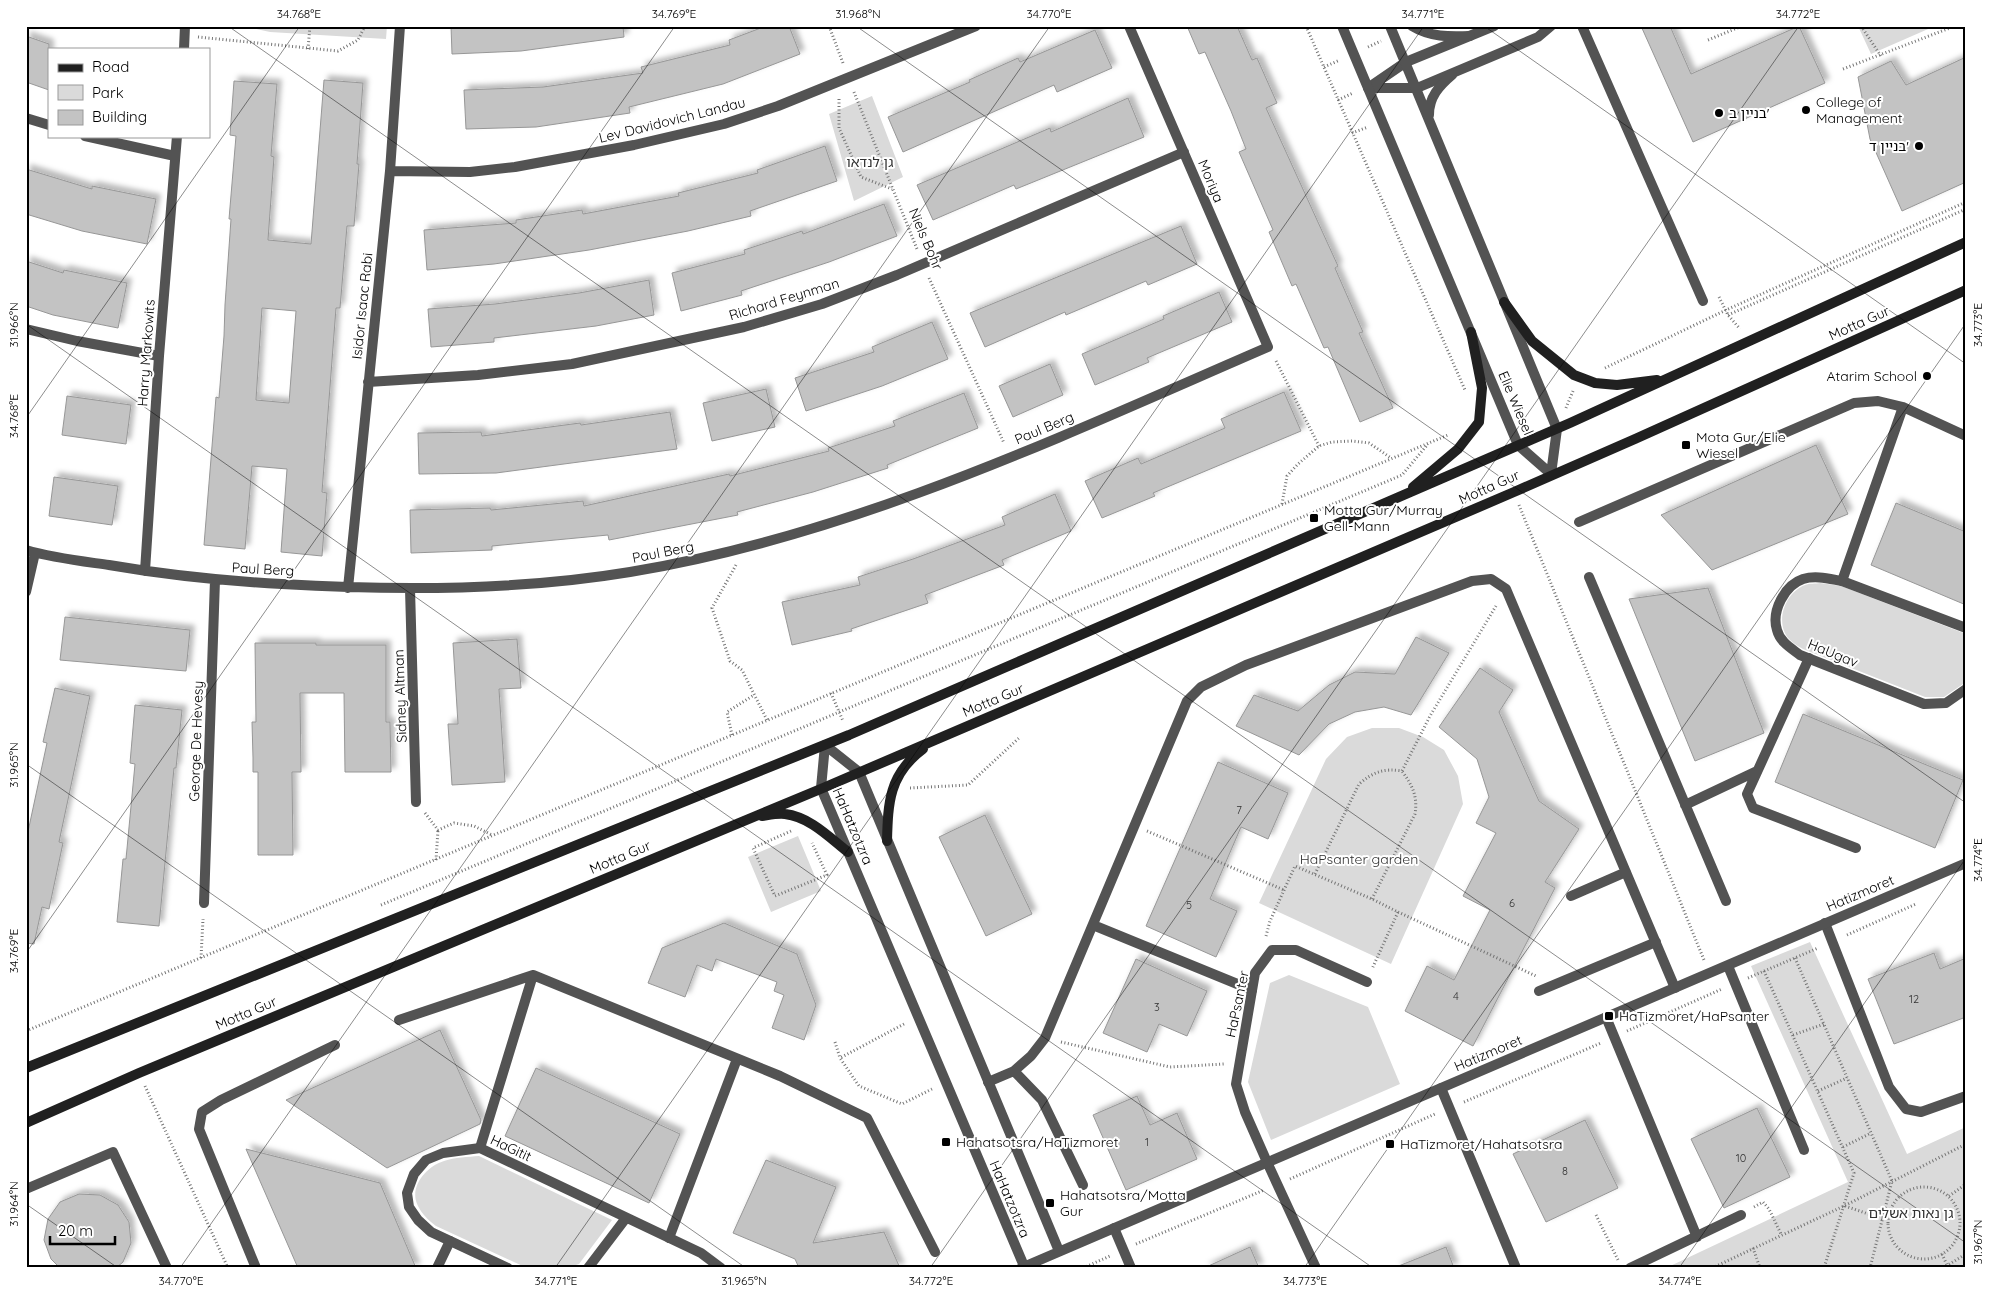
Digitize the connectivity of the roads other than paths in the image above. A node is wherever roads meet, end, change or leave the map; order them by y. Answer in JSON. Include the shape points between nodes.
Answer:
{"nodes":[{"id":1,"x":400,"y":26,"type":"edge"},
{"id":2,"x":976,"y":26,"type":"edge"},
{"id":3,"x":1129,"y":26,"type":"edge"},
{"id":4,"x":1342,"y":26,"type":"edge"},
{"id":5,"x":1390,"y":26,"type":"edge"},
{"id":6,"x":1412,"y":26,"type":"edge"},
{"id":7,"x":1494,"y":26,"type":"edge"},
{"id":8,"x":1551,"y":26,"type":"edge"},
{"id":9,"x":1582,"y":26,"type":"edge"},
{"id":10,"x":186,"y":31,"type":"edge"},
{"id":11,"x":1470,"y":36,"type":"junction"},
{"id":12,"x":184,"y":48,"type":"edge"},
{"id":13,"x":1406,"y":62,"type":"junction"},
{"id":14,"x":1452,"y":75,"type":"junction"},
{"id":15,"x":1368,"y":88,"type":"junction"},
{"id":16,"x":1417,"y":88,"type":"junction"},
{"id":17,"x":26,"y":118,"type":"edge"},
{"id":18,"x":1429,"y":118,"type":"junction"},
{"id":19,"x":48,"y":125,"type":"edge"},
{"id":20,"x":94,"y":138,"type":"edge"},
{"id":21,"x":177,"y":138,"type":"edge"},
{"id":22,"x":1184,"y":152,"type":"junction"},
{"id":23,"x":175,"y":156,"type":"junction"},
{"id":24,"x":390,"y":171,"type":"junction"},
{"id":25,"x":1966,"y":242,"type":"edge"},
{"id":26,"x":1966,"y":290,"type":"edge"},
{"id":27,"x":1703,"y":301,"type":"dead end"},
{"id":28,"x":1504,"y":302,"type":"junction"},
{"id":29,"x":26,"y":329,"type":"edge"},
{"id":30,"x":1471,"y":332,"type":"junction"},
{"id":31,"x":1268,"y":347,"type":"joint"},
{"id":32,"x":159,"y":356,"type":"junction"},
{"id":33,"x":1668,"y":379,"type":"junction"},
{"id":34,"x":368,"y":382,"type":"junction"},
{"id":35,"x":1903,"y":407,"type":"junction"},
{"id":36,"x":1557,"y":429,"type":"junction"},
{"id":37,"x":1966,"y":436,"type":"edge"},
{"id":38,"x":1518,"y":445,"type":"junction"},
{"id":39,"x":1551,"y":474,"type":"junction"},
{"id":40,"x":1404,"y":494,"type":"junction"},
{"id":41,"x":1580,"y":522,"type":"dead end"},
{"id":42,"x":30,"y":552,"type":"edge"},
{"id":43,"x":145,"y":571,"type":"junction"},
{"id":44,"x":1589,"y":577,"type":"dead end"},
{"id":45,"x":215,"y":580,"type":"junction"},
{"id":46,"x":1842,"y":581,"type":"junction"},
{"id":47,"x":348,"y":588,"type":"junction"},
{"id":48,"x":410,"y":589,"type":"junction"},
{"id":49,"x":26,"y":592,"type":"edge"},
{"id":50,"x":1966,"y":628,"type":"edge"},
{"id":51,"x":1809,"y":658,"type":"junction"},
{"id":52,"x":1966,"y":690,"type":"edge"},
{"id":53,"x":937,"y":739,"type":"junction"},
{"id":54,"x":825,"y":745,"type":"junction"},
{"id":55,"x":1757,"y":771,"type":"junction"},
{"id":56,"x":858,"y":772,"type":"junction"},
{"id":57,"x":821,"y":788,"type":"junction"},
{"id":58,"x":416,"y":802,"type":"road end"},
{"id":59,"x":1685,"y":805,"type":"junction"},
{"id":60,"x":751,"y":817,"type":"junction"},
{"id":61,"x":887,"y":841,"type":"junction"},
{"id":62,"x":1856,"y":848,"type":"dead end"},
{"id":63,"x":848,"y":852,"type":"junction"},
{"id":64,"x":1966,"y":863,"type":"edge"},
{"id":65,"x":1626,"y":872,"type":"junction"},
{"id":66,"x":1571,"y":896,"type":"dead end"},
{"id":67,"x":1726,"y":901,"type":"dead end"},
{"id":68,"x":204,"y":903,"type":"road end"},
{"id":69,"x":1825,"y":923,"type":"junction"},
{"id":70,"x":1093,"y":925,"type":"junction"},
{"id":71,"x":1656,"y":942,"type":"junction"},
{"id":72,"x":1728,"y":966,"type":"junction"},
{"id":73,"x":533,"y":975,"type":"junction"},
{"id":74,"x":1366,"y":982,"type":"road end"},
{"id":75,"x":1675,"y":988,"type":"junction"},
{"id":76,"x":1252,"y":990,"type":"junction"},
{"id":77,"x":1539,"y":990,"type":"dead end"},
{"id":78,"x":1606,"y":1017,"type":"junction"},
{"id":79,"x":399,"y":1020,"type":"dead end"},
{"id":80,"x":336,"y":1045,"type":"dead end"},
{"id":81,"x":737,"y":1059,"type":"junction"},
{"id":82,"x":26,"y":1068,"type":"edge"},
{"id":83,"x":1014,"y":1071,"type":"junction"},
{"id":84,"x":988,"y":1082,"type":"junction"},
{"id":85,"x":1441,"y":1088,"type":"junction"},
{"id":86,"x":1966,"y":1096,"type":"edge"},
{"id":87,"x":26,"y":1123,"type":"edge"},
{"id":88,"x":480,"y":1148,"type":"junction"},
{"id":89,"x":1804,"y":1150,"type":"dead end"},
{"id":90,"x":1267,"y":1162,"type":"junction"},
{"id":91,"x":1083,"y":1185,"type":"dead end"},
{"id":92,"x":26,"y":1189,"type":"edge"},
{"id":93,"x":1740,"y":1215,"type":"dead end"},
{"id":94,"x":626,"y":1218,"type":"junction"},
{"id":95,"x":1114,"y":1228,"type":"junction"},
{"id":96,"x":1697,"y":1237,"type":"junction"},
{"id":97,"x":669,"y":1238,"type":"junction"},
{"id":98,"x":450,"y":1241,"type":"junction"},
{"id":99,"x":1059,"y":1251,"type":"junction"},
{"id":100,"x":935,"y":1252,"type":"dead end"},
{"id":101,"x":1022,"y":1267,"type":"edge"},
{"id":102,"x":167,"y":1268,"type":"edge"},
{"id":103,"x":256,"y":1268,"type":"edge"},
{"id":104,"x":437,"y":1268,"type":"edge"},
{"id":105,"x":508,"y":1268,"type":"edge"},
{"id":106,"x":588,"y":1268,"type":"edge"},
{"id":107,"x":721,"y":1268,"type":"edge"},
{"id":108,"x":1131,"y":1268,"type":"edge"},
{"id":109,"x":1316,"y":1268,"type":"edge"},
{"id":110,"x":1516,"y":1268,"type":"edge"},
{"id":111,"x":1630,"y":1268,"type":"edge"}],
"edges":[{"from":1,"to":24,"type":"street","name":"Isidor Isaac Rabi"},
{"from":2,"to":24,"type":"street","name":"Lev Davidovich Landau","via":[[778,106],[724,124],[515,167],[470,172]]},
{"from":3,"to":22,"type":"street","name":"Moriya"},
{"from":4,"to":15,"type":"street","name":"Elie Wiesel"},
{"from":5,"to":13,"type":"street","name":"Elie Wiesel"},
{"from":6,"to":11,"type":"street","via":[[1434,35]]},
{"from":7,"to":11,"type":"street"},
{"from":8,"to":14,"type":"street","via":[[1538,37]]},
{"from":9,"to":27,"type":"street"},
{"from":10,"to":12,"type":"street"},
{"from":11,"to":13,"type":"street"},
{"from":13,"to":15,"type":"street"},
{"from":13,"to":16,"type":"street","name":"Elie Wiesel"},
{"from":14,"to":16,"type":"street"},
{"from":14,"to":18,"type":"street","via":[[1433,96]]},
{"from":15,"to":16,"type":"street"},
{"from":15,"to":30,"type":"street","name":"Elie Wiesel"},
{"from":16,"to":18,"type":"street","name":"Elie Wiesel"},
{"from":17,"to":19,"type":"street"},
{"from":18,"to":28,"type":"street","name":"Elie Wiesel"},
{"from":20,"to":23,"type":"street"},
{"from":21,"to":23,"type":"street","name":"Harry Markowits"},
{"from":22,"to":31,"type":"street","name":"Moriya"},
{"from":22,"to":34,"type":"street","name":"Richard Feynman","via":[[923,264],[822,304],[744,327],[572,364],[478,375]]},
{"from":23,"to":32,"type":"street","name":"Harry Markowits"},
{"from":24,"to":34,"type":"street","name":"Isidor Isaac Rabi"},
{"from":25,"to":33,"type":"main road","name":"Motta Gur"},
{"from":26,"to":39,"type":"main road","name":"Motta Gur"},
{"from":28,"to":33,"type":"main road","via":[[1532,341],[1578,377],[1594,383],[1617,385]]},
{"from":28,"to":36,"type":"street","name":"Elie Wiesel"},
{"from":29,"to":32,"type":"street","via":[[77,342]]},
{"from":30,"to":38,"type":"street","name":"Elie Wiesel"},
{"from":30,"to":40,"type":"main road","via":[[1482,388],[1479,422],[1458,450]]},
{"from":31,"to":48,"type":"street","name":"Paul Berg","via":[[1010,458],[852,516],[747,546],[690,561],[578,579]]},
{"from":32,"to":43,"type":"street","name":"Harry Markowits"},
{"from":33,"to":36,"type":"main road","name":"Motta Gur"},
{"from":34,"to":47,"type":"street","name":"Isidor Isaac Rabi"},
{"from":35,"to":37,"type":"street"},
{"from":35,"to":41,"type":"street","via":[[1878,401],[1854,402]]},
{"from":35,"to":46,"type":"street"},
{"from":36,"to":38,"type":"main road","name":"Motta Gur"},
{"from":36,"to":39,"type":"street","name":"Elie Wiesel"},
{"from":38,"to":39,"type":"street","name":"Elie Wiesel"},
{"from":38,"to":40,"type":"main road","name":"Motta Gur"},
{"from":39,"to":53,"type":"main road","name":"Motta Gur"},
{"from":40,"to":54,"type":"main road","name":"Motta Gur"},
{"from":42,"to":43,"type":"street","name":"Paul Berg"},
{"from":42,"to":49,"type":"street"},
{"from":43,"to":45,"type":"street","name":"Paul Berg"},
{"from":44,"to":59,"type":"street"},
{"from":45,"to":47,"type":"street","name":"Paul Berg"},
{"from":45,"to":68,"type":"street","name":"George De Hevesy"},
{"from":46,"to":50,"type":"street","name":"HaUgav"},
{"from":46,"to":51,"type":"street","name":"HaUgav","via":[[1820,577],[1803,579],[1788,589],[1781,600],[1776,618],[1777,631],[1785,645]]},
{"from":47,"to":48,"type":"street","name":"Paul Berg"},
{"from":48,"to":58,"type":"street","name":"Sidney Altman"},
{"from":51,"to":52,"type":"street","name":"HaUgav","via":[[1924,704],[1946,703]]},
{"from":51,"to":55,"type":"street"},
{"from":53,"to":56,"type":"main road","name":"Motta Gur"},
{"from":53,"to":61,"type":"main road","via":[[909,759],[895,782],[888,803]]},
{"from":54,"to":56,"type":"street","name":"HaHatzotzra"},
{"from":54,"to":57,"type":"street","name":"HaHatzotzra"},
{"from":54,"to":82,"type":"main road","name":"Motta Gur"},
{"from":55,"to":59,"type":"street"},
{"from":55,"to":62,"type":"street","via":[[1747,794],[1753,808]]},
{"from":56,"to":57,"type":"main road","name":"Motta Gur"},
{"from":56,"to":61,"type":"street","name":"HaHatzotzra"},
{"from":57,"to":60,"type":"main road","name":"Motta Gur"},
{"from":57,"to":63,"type":"street","name":"HaHatzotzra"},
{"from":59,"to":67,"type":"street"},
{"from":60,"to":63,"type":"main road","via":[[784,814],[820,829]]},
{"from":60,"to":87,"type":"main road","name":"Motta Gur"},
{"from":61,"to":84,"type":"street","name":"HaHatzotzra"},
{"from":63,"to":101,"type":"street","name":"HaHatzotzra"},
{"from":64,"to":69,"type":"street","name":"Hatizmoret"},
{"from":65,"to":66,"type":"street"},
{"from":65,"to":70,"type":"street","via":[[1506,589],[1492,579],[1472,581],[1246,665],[1200,687],[1187,701]]},
{"from":65,"to":71,"type":"street"},
{"from":69,"to":72,"type":"street","name":"Hatizmoret"},
{"from":69,"to":86,"type":"street","via":[[1889,1088],[1906,1109],[1921,1112]]},
{"from":70,"to":76,"type":"street"},
{"from":70,"to":83,"type":"street","via":[[1045,1038]]},
{"from":71,"to":75,"type":"street"},
{"from":71,"to":77,"type":"street"},
{"from":72,"to":75,"type":"street","name":"Hatizmoret"},
{"from":72,"to":89,"type":"street"},
{"from":73,"to":79,"type":"street"},
{"from":73,"to":81,"type":"street"},
{"from":73,"to":88,"type":"street"},
{"from":74,"to":76,"type":"street","name":"HaPsanter","via":[[1296,950],[1272,950],[1255,973]]},
{"from":75,"to":78,"type":"street","name":"Hatizmoret"},
{"from":76,"to":90,"type":"street","name":"HaPsanter","via":[[1236,1084]]},
{"from":78,"to":85,"type":"street","name":"Hatizmoret"},
{"from":78,"to":96,"type":"street"},
{"from":80,"to":103,"type":"street","via":[[202,1112],[199,1130]]},
{"from":81,"to":97,"type":"street"},
{"from":81,"to":100,"type":"street","via":[[867,1118]]},
{"from":83,"to":84,"type":"street"},
{"from":83,"to":91,"type":"street","via":[[1042,1100]]},
{"from":84,"to":99,"type":"street","name":"HaHatzotzra"},
{"from":85,"to":90,"type":"street","name":"Hatizmoret"},
{"from":85,"to":110,"type":"street"},
{"from":88,"to":94,"type":"street","name":"HaGitit"},
{"from":88,"to":98,"type":"street","name":"HaGitit","via":[[443,1153],[426,1160],[414,1174],[407,1193],[409,1207],[418,1220]]},
{"from":90,"to":95,"type":"street","name":"Hatizmoret"},
{"from":90,"to":109,"type":"street","name":"HaPsanter"},
{"from":92,"to":102,"type":"street","via":[[113,1152]]},
{"from":93,"to":96,"type":"street"},
{"from":94,"to":97,"type":"street","name":"HaGitit"},
{"from":94,"to":106,"type":"street"},
{"from":95,"to":99,"type":"street","name":"Hatizmoret"},
{"from":95,"to":108,"type":"street"},
{"from":96,"to":111,"type":"street"},
{"from":97,"to":107,"type":"street","name":"HaGitit","via":[[701,1253]]},
{"from":98,"to":104,"type":"street"},
{"from":98,"to":105,"type":"street","name":"HaGitit"},
{"from":99,"to":101,"type":"street","name":"Hatizmoret"}]}
